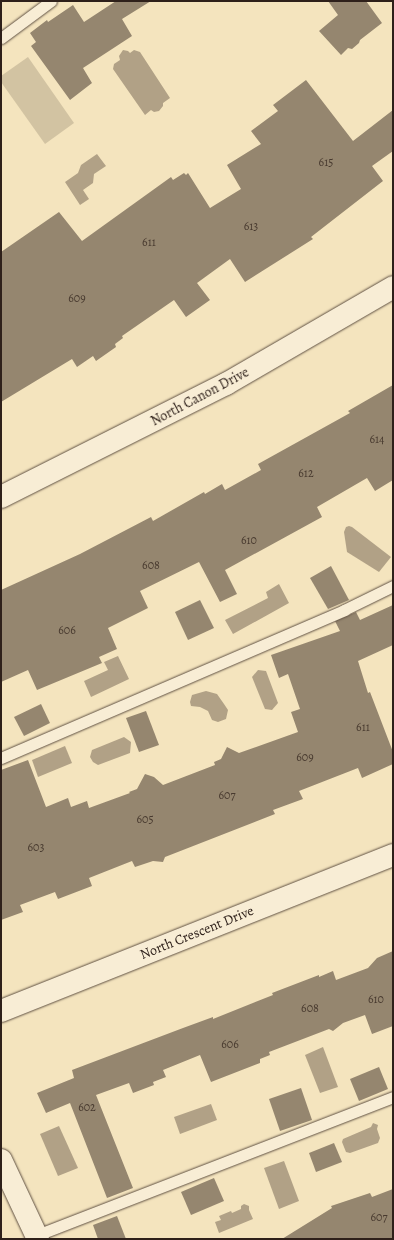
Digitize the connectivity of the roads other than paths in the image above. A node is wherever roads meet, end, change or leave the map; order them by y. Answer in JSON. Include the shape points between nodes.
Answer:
{"nodes":[{"id":1,"x":51,"y":1,"type":"edge"},
{"id":2,"x":1,"y":38,"type":"edge"},
{"id":3,"x":393,"y":287,"type":"edge"},
{"id":4,"x":1,"y":497,"type":"edge"},
{"id":5,"x":393,"y":586,"type":"edge"},
{"id":6,"x":1,"y":758,"type":"edge"},
{"id":7,"x":393,"y":855,"type":"edge"},
{"id":8,"x":1,"y":1011,"type":"edge"},
{"id":9,"x":393,"y":1097,"type":"edge"},
{"id":10,"x":1,"y":1160,"type":"edge"},
{"id":11,"x":34,"y":1238,"type":"edge"}],
"edges":[{"from":1,"to":2,"type":"lane"},
{"from":3,"to":4,"type":"street","name":"North Canon Drive","via":[[226,384]]},
{"from":5,"to":6,"type":"lane","via":[[344,610]]},
{"from":7,"to":8,"type":"street","name":"North Crescent Drive"},
{"from":9,"to":11,"type":"lane"},
{"from":10,"to":11,"type":"street"}]}
